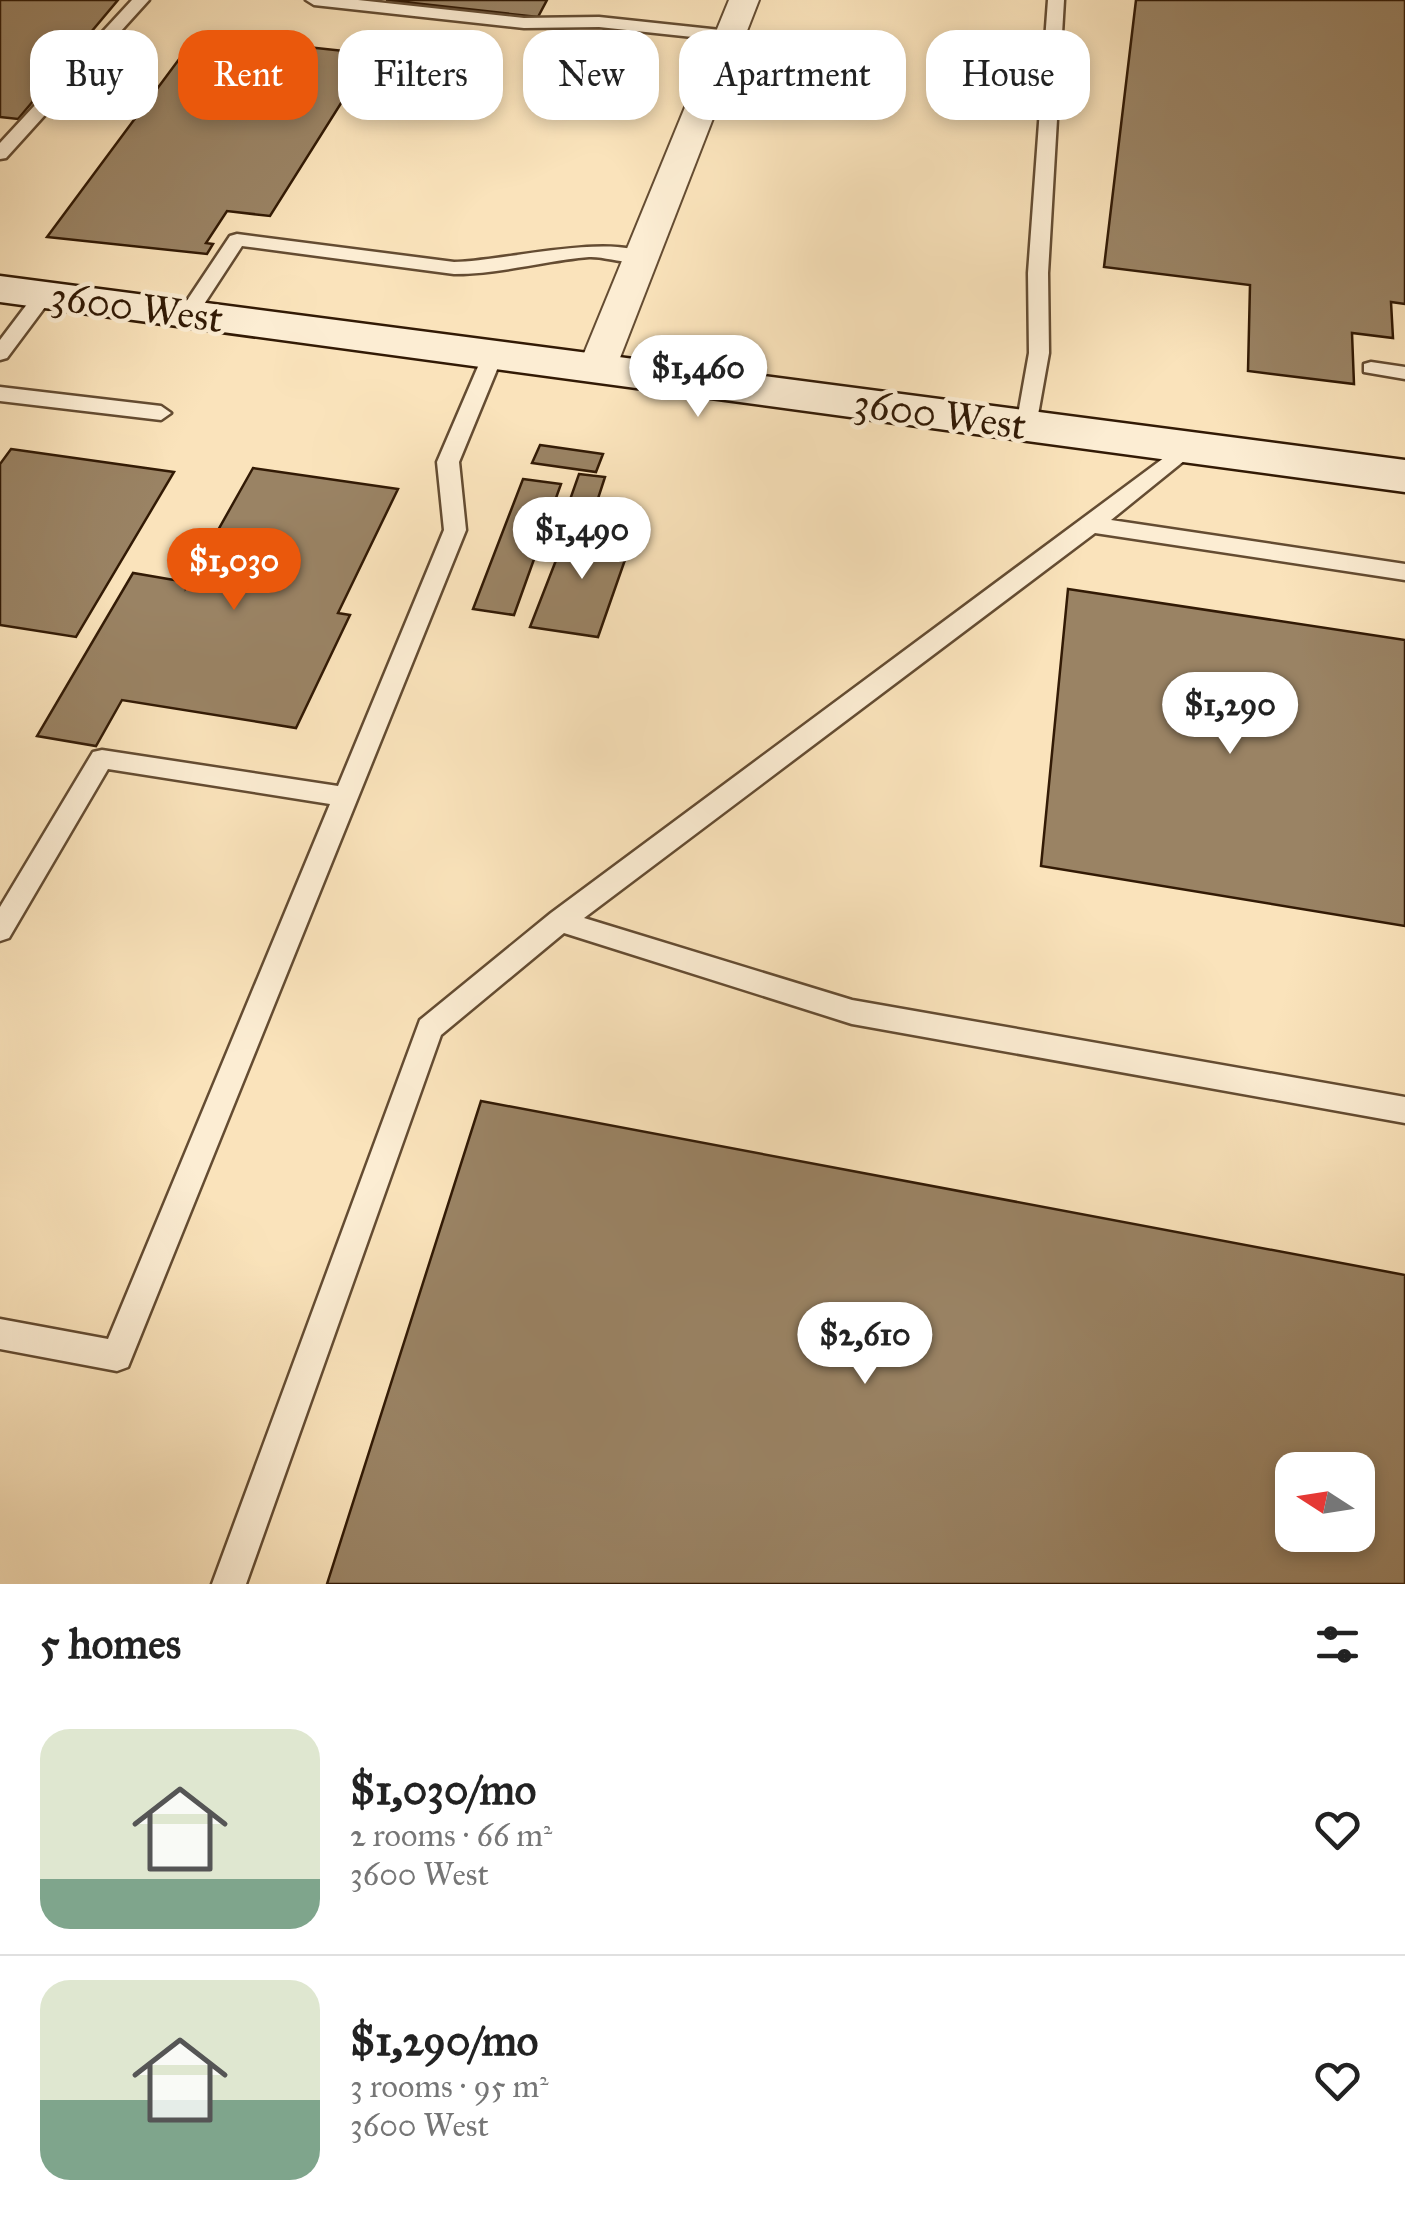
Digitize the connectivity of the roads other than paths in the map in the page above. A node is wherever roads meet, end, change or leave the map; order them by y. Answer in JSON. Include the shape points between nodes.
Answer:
{"nodes":[{"id":1,"x":142,"y":0,"type":"edge"},
{"id":2,"x":314,"y":0,"type":"edge"},
{"id":3,"x":610,"y":0,"type":"edge"},
{"id":4,"x":744,"y":0,"type":"edge"},
{"id":5,"x":1056,"y":0,"type":"edge"},
{"id":6,"x":599,"y":22,"type":"junction"},
{"id":7,"x":732,"y":30,"type":"edge"},
{"id":8,"x":679,"y":31,"type":"edge"},
{"id":9,"x":696,"y":120,"type":"edge"},
{"id":10,"x":4,"y":147,"type":"edge"},
{"id":11,"x":641,"y":257,"type":"junction"},
{"id":12,"x":0,"y":289,"type":"edge"},
{"id":13,"x":44,"y":295,"type":"junction"},
{"id":14,"x":188,"y":314,"type":"junction"},
{"id":15,"x":0,"y":354,"type":"edge"},
{"id":16,"x":493,"y":355,"type":"junction"},
{"id":17,"x":597,"y":368,"type":"junction"},
{"id":18,"x":1371,"y":368,"type":"dead end"},
{"id":19,"x":1405,"y":372,"type":"edge"},
{"id":20,"x":0,"y":394,"type":"edge"},
{"id":21,"x":161,"y":412,"type":"dead end"},
{"id":22,"x":1026,"y":426,"type":"junction"},
{"id":23,"x":1188,"y":447,"type":"junction"},
{"id":24,"x":1405,"y":476,"type":"edge"},
{"id":25,"x":1091,"y":525,"type":"junction"},
{"id":26,"x":1405,"y":572,"type":"edge"},
{"id":27,"x":346,"y":797,"type":"junction"},
{"id":28,"x":560,"y":921,"type":"junction"},
{"id":29,"x":0,"y":930,"type":"edge"},
{"id":30,"x":1405,"y":1110,"type":"edge"},
{"id":31,"x":0,"y":1334,"type":"edge"},
{"id":32,"x":229,"y":1584,"type":"edge"}],
"edges":[{"from":1,"to":10,"type":"lane"},
{"from":2,"to":6,"type":"lane","via":[[524,23]]},
{"from":3,"to":6,"type":"lane"},
{"from":4,"to":7,"type":"street"},
{"from":5,"to":22,"type":"lane","via":[[1039,353]]},
{"from":6,"to":8,"type":"lane"},
{"from":9,"to":11,"type":"street"},
{"from":11,"to":14,"type":"lane","via":[[592,251],[454,268],[236,240]]},
{"from":11,"to":17,"type":"street"},
{"from":12,"to":13,"type":"street","name":"3600 West"},
{"from":13,"to":14,"type":"street","name":"3600 West"},
{"from":13,"to":15,"type":"lane"},
{"from":14,"to":16,"type":"street","name":"3600 West"},
{"from":16,"to":17,"type":"street","name":"3600 West"},
{"from":16,"to":27,"type":"lane","via":[[448,462],[455,530]]},
{"from":17,"to":22,"type":"street","name":"3600 West"},
{"from":18,"to":19,"type":"lane"},
{"from":20,"to":21,"type":"lane"},
{"from":22,"to":23,"type":"street","name":"3600 West"},
{"from":23,"to":24,"type":"street","name":"3600 West"},
{"from":23,"to":25,"type":"lane"},
{"from":25,"to":26,"type":"lane"},
{"from":25,"to":28,"type":"lane"},
{"from":27,"to":29,"type":"lane","via":[[102,758]]},
{"from":27,"to":31,"type":"lane","via":[[118,1356]]},
{"from":28,"to":30,"type":"lane","via":[[852,1012]]},
{"from":28,"to":32,"type":"lane","via":[[430,1028]]}]}
